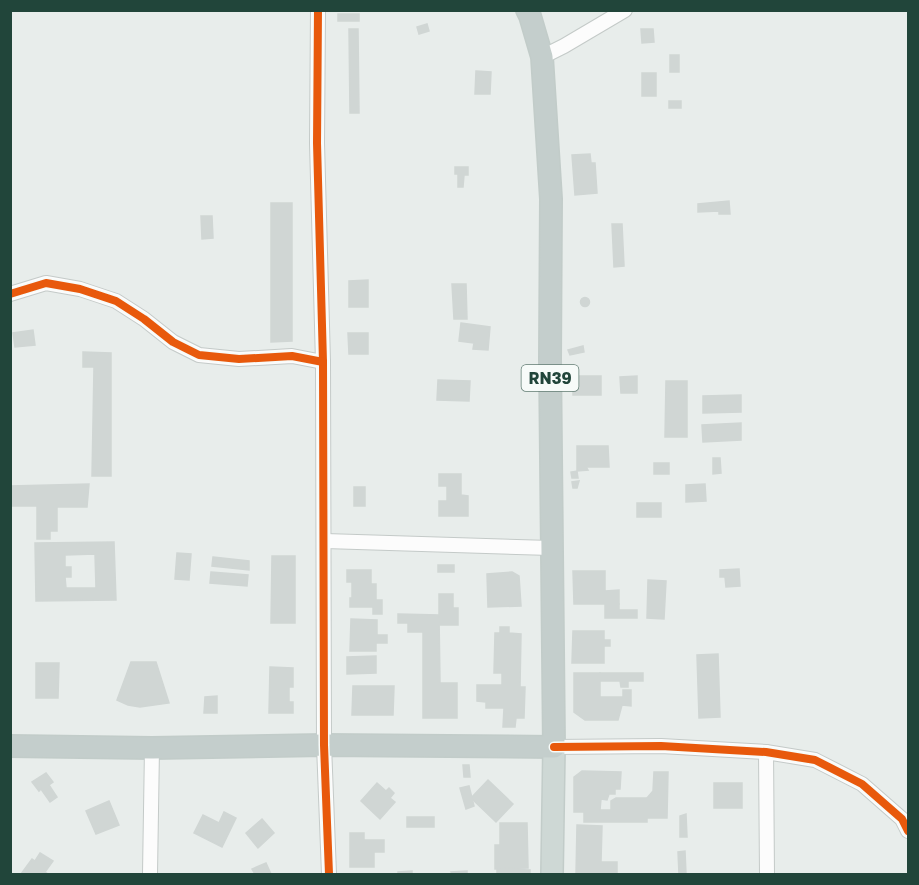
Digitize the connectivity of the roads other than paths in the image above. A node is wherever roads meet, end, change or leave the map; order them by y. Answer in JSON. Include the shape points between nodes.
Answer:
{"nodes":[{"id":1,"x":318,"y":10,"type":"edge"},
{"id":2,"x":527,"y":10,"type":"edge"},
{"id":3,"x":625,"y":10,"type":"edge"},
{"id":4,"x":542,"y":57,"type":"junction"},
{"id":5,"x":10,"y":294,"type":"edge"},
{"id":6,"x":323,"y":362,"type":"junction"},
{"id":7,"x":325,"y":541,"type":"junction"},
{"id":8,"x":551,"y":548,"type":"junction"},
{"id":9,"x":324,"y":745,"type":"junction"},
{"id":10,"x":10,"y":746,"type":"edge"},
{"id":11,"x":554,"y":747,"type":"junction"},
{"id":12,"x":152,"y":748,"type":"junction"},
{"id":13,"x":766,"y":752,"type":"junction"},
{"id":14,"x":909,"y":831,"type":"edge"},
{"id":15,"x":150,"y":874,"type":"edge"},
{"id":16,"x":329,"y":874,"type":"edge"},
{"id":17,"x":552,"y":874,"type":"edge"},
{"id":18,"x":766,"y":874,"type":"edge"}],
"edges":[{"from":1,"to":6,"type":"street"},
{"from":2,"to":4,"type":"highway","number":"RN39"},
{"from":3,"to":4,"type":"street"},
{"from":4,"to":8,"type":"highway","number":"RN39","via":[[551,199]]},
{"from":5,"to":6,"type":"street","via":[[46,283],[80,289],[116,301],[173,342],[199,355],[292,356]]},
{"from":6,"to":7,"type":"street"},
{"from":7,"to":8,"type":"street"},
{"from":7,"to":9,"type":"street"},
{"from":8,"to":11,"type":"highway","number":"RN39"},
{"from":9,"to":11,"type":"highway"},
{"from":9,"to":12,"type":"highway"},
{"from":9,"to":16,"type":"street"},
{"from":10,"to":12,"type":"highway"},
{"from":11,"to":13,"type":"street","via":[[661,746]]},
{"from":11,"to":17,"type":"main road"},
{"from":12,"to":15,"type":"street"},
{"from":13,"to":14,"type":"street","via":[[815,760],[862,784],[902,819]]},
{"from":13,"to":18,"type":"street"}]}
